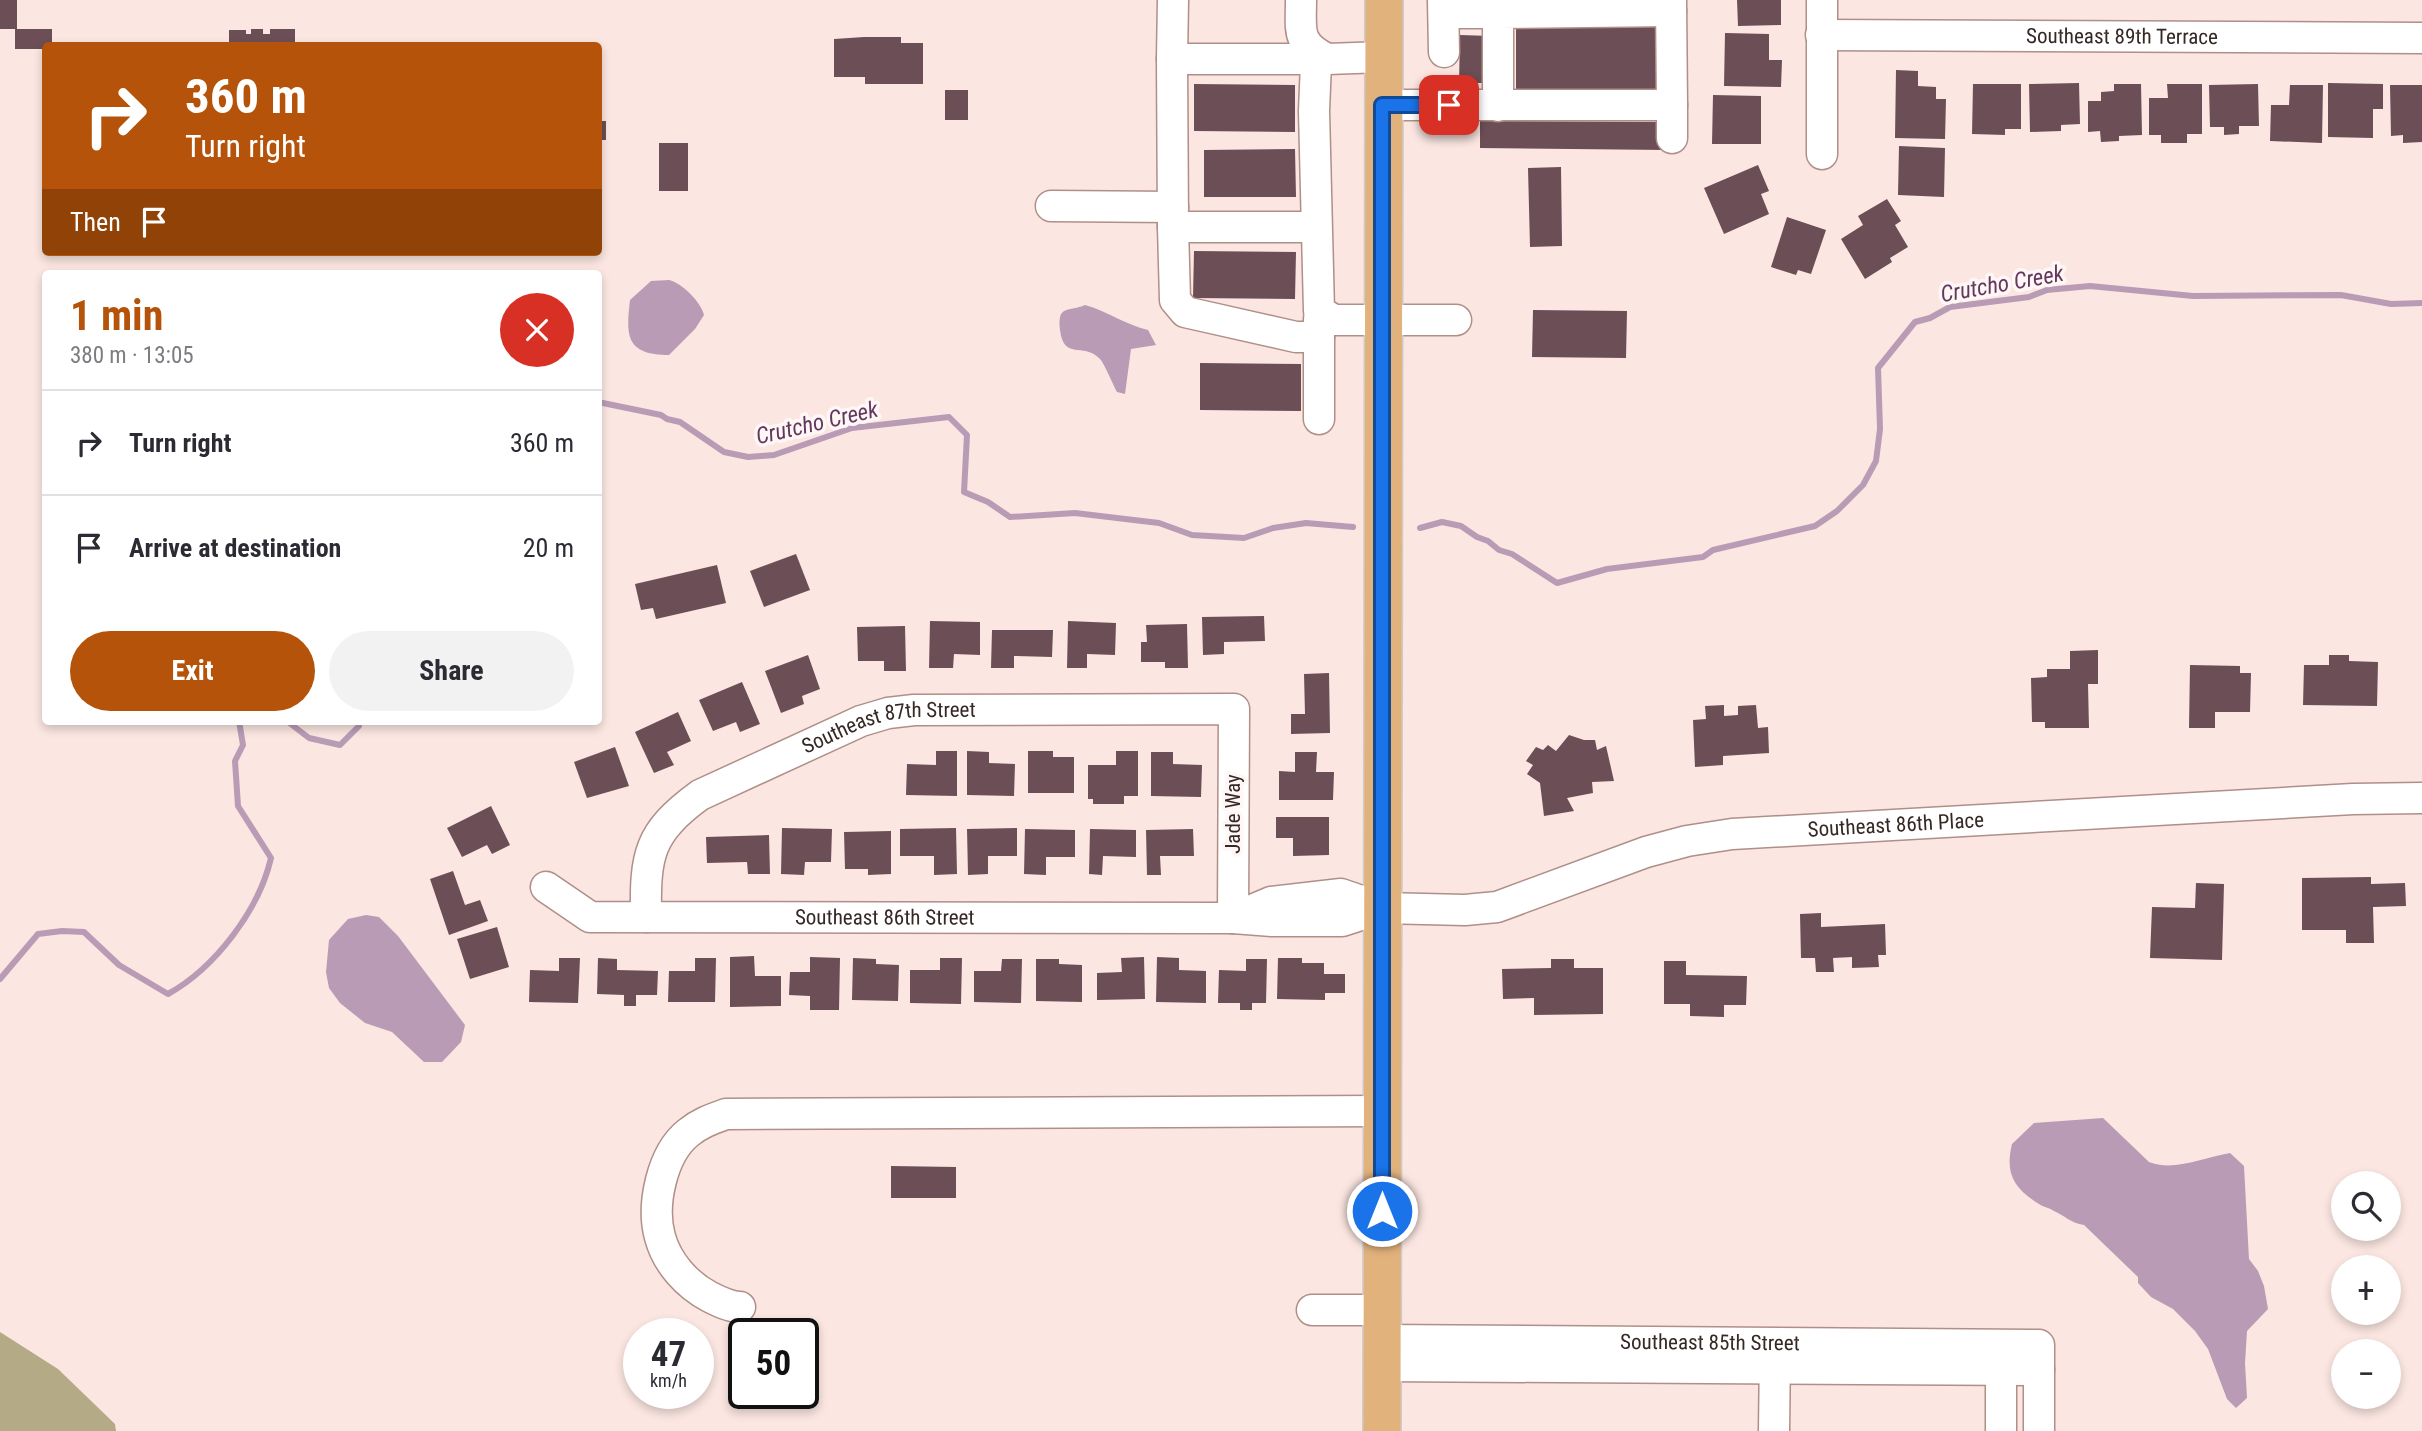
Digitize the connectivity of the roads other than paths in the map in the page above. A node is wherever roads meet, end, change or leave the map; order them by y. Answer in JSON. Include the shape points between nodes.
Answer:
{"nodes":[{"id":1,"x":1172,"y":0,"type":"edge"},
{"id":2,"x":1301,"y":0,"type":"edge"},
{"id":3,"x":1384,"y":0,"type":"edge"},
{"id":4,"x":1822,"y":0,"type":"edge"},
{"id":5,"x":1443,"y":6,"type":"edge"},
{"id":6,"x":1671,"y":6,"type":"edge"},
{"id":7,"x":1498,"y":13,"type":"junction"},
{"id":8,"x":1821,"y":35,"type":"junction"},
{"id":9,"x":2422,"y":38,"type":"edge"},
{"id":10,"x":1444,"y":52,"type":"dead end"},
{"id":11,"x":1383,"y":57,"type":"junction"},
{"id":12,"x":1172,"y":59,"type":"junction"},
{"id":13,"x":1327,"y":59,"type":"junction"},
{"id":14,"x":1382,"y":105,"type":"junction"},
{"id":15,"x":1672,"y":105,"type":"junction"},
{"id":16,"x":1498,"y":106,"type":"junction"},
{"id":17,"x":1672,"y":138,"type":"dead end"},
{"id":18,"x":1822,"y":154,"type":"dead end"},
{"id":19,"x":1051,"y":206,"type":"dead end"},
{"id":20,"x":1173,"y":217,"type":"junction"},
{"id":21,"x":1317,"y":227,"type":"junction"},
{"id":22,"x":1382,"y":320,"type":"junction"},
{"id":23,"x":1456,"y":320,"type":"dead end"},
{"id":24,"x":1319,"y":324,"type":"junction"},
{"id":25,"x":1319,"y":419,"type":"dead end"},
{"id":26,"x":1234,"y":709,"type":"joint"},
{"id":27,"x":2422,"y":798,"type":"edge"},
{"id":28,"x":546,"y":887,"type":"dead end"},
{"id":29,"x":1382,"y":908,"type":"junction"},
{"id":30,"x":646,"y":917,"type":"junction"},
{"id":31,"x":1233,"y":918,"type":"junction"},
{"id":32,"x":1382,"y":1111,"type":"junction"},
{"id":33,"x":740,"y":1307,"type":"dead end"},
{"id":34,"x":1312,"y":1310,"type":"dead end"},
{"id":35,"x":1382,"y":1338,"type":"junction"},
{"id":36,"x":1775,"y":1355,"type":"junction"},
{"id":37,"x":2001,"y":1357,"type":"junction"},
{"id":38,"x":1382,"y":1431,"type":"edge"},
{"id":39,"x":1774,"y":1431,"type":"edge"},
{"id":40,"x":2001,"y":1431,"type":"edge"},
{"id":41,"x":2039,"y":1431,"type":"edge"}],
"edges":[{"from":1,"to":12,"type":"street"},
{"from":2,"to":13,"type":"street","via":[[1306,46]]},
{"from":3,"to":11,"type":"main road"},
{"from":4,"to":8,"type":"street"},
{"from":5,"to":7,"type":"street"},
{"from":5,"to":10,"type":"street"},
{"from":6,"to":7,"type":"street"},
{"from":6,"to":15,"type":"street"},
{"from":7,"to":16,"type":"street"},
{"from":8,"to":9,"type":"street","name":"Southeast 89th Terrace"},
{"from":8,"to":18,"type":"street"},
{"from":11,"to":13,"type":"street"},
{"from":11,"to":14,"type":"main road"},
{"from":12,"to":13,"type":"street"},
{"from":12,"to":20,"type":"street"},
{"from":13,"to":21,"type":"street","via":[[1316,63]]},
{"from":14,"to":16,"type":"street"},
{"from":14,"to":22,"type":"main road"},
{"from":15,"to":16,"type":"street"},
{"from":15,"to":17,"type":"street"},
{"from":19,"to":20,"type":"street"},
{"from":20,"to":21,"type":"street"},
{"from":20,"to":24,"type":"street","via":[[1175,300],[1185,312],[1296,337]]},
{"from":21,"to":24,"type":"street"},
{"from":22,"to":23,"type":"street"},
{"from":22,"to":24,"type":"street"},
{"from":22,"to":29,"type":"main road"},
{"from":24,"to":25,"type":"street"},
{"from":26,"to":30,"type":"street","name":"Southeast 87th Street","via":[[914,710],[862,721],[700,794],[677,811],[652,845]]},
{"from":26,"to":31,"type":"street","name":"Jade Way"},
{"from":27,"to":29,"type":"street","name":"Southeast 86th Place","via":[[1732,834],[1647,852],[1497,907]]},
{"from":28,"to":30,"type":"street","name":"Southeast 86th Street","via":[[590,917]]},
{"from":29,"to":31,"type":"street","name":"Southeast 86th Street","via":[[1342,921]]},
{"from":29,"to":32,"type":"main road"},
{"from":30,"to":31,"type":"street","name":"Southeast 86th Street"},
{"from":32,"to":33,"type":"street","via":[[726,1114],[703,1121],[686,1134],[665,1163],[658,1212],[660,1236],[681,1276],[699,1291]]},
{"from":32,"to":35,"type":"main road"},
{"from":34,"to":35,"type":"street","name":"Southeast 85th Street"},
{"from":35,"to":36,"type":"street","name":"Southeast 85th Street","via":[[1587,1355]]},
{"from":35,"to":38,"type":"main road"},
{"from":36,"to":37,"type":"street","name":"Southeast 85th Street"},
{"from":36,"to":39,"type":"street"},
{"from":37,"to":40,"type":"street"},
{"from":37,"to":41,"type":"street","name":"Southeast 85th Street","via":[[2039,1357]]}]}
